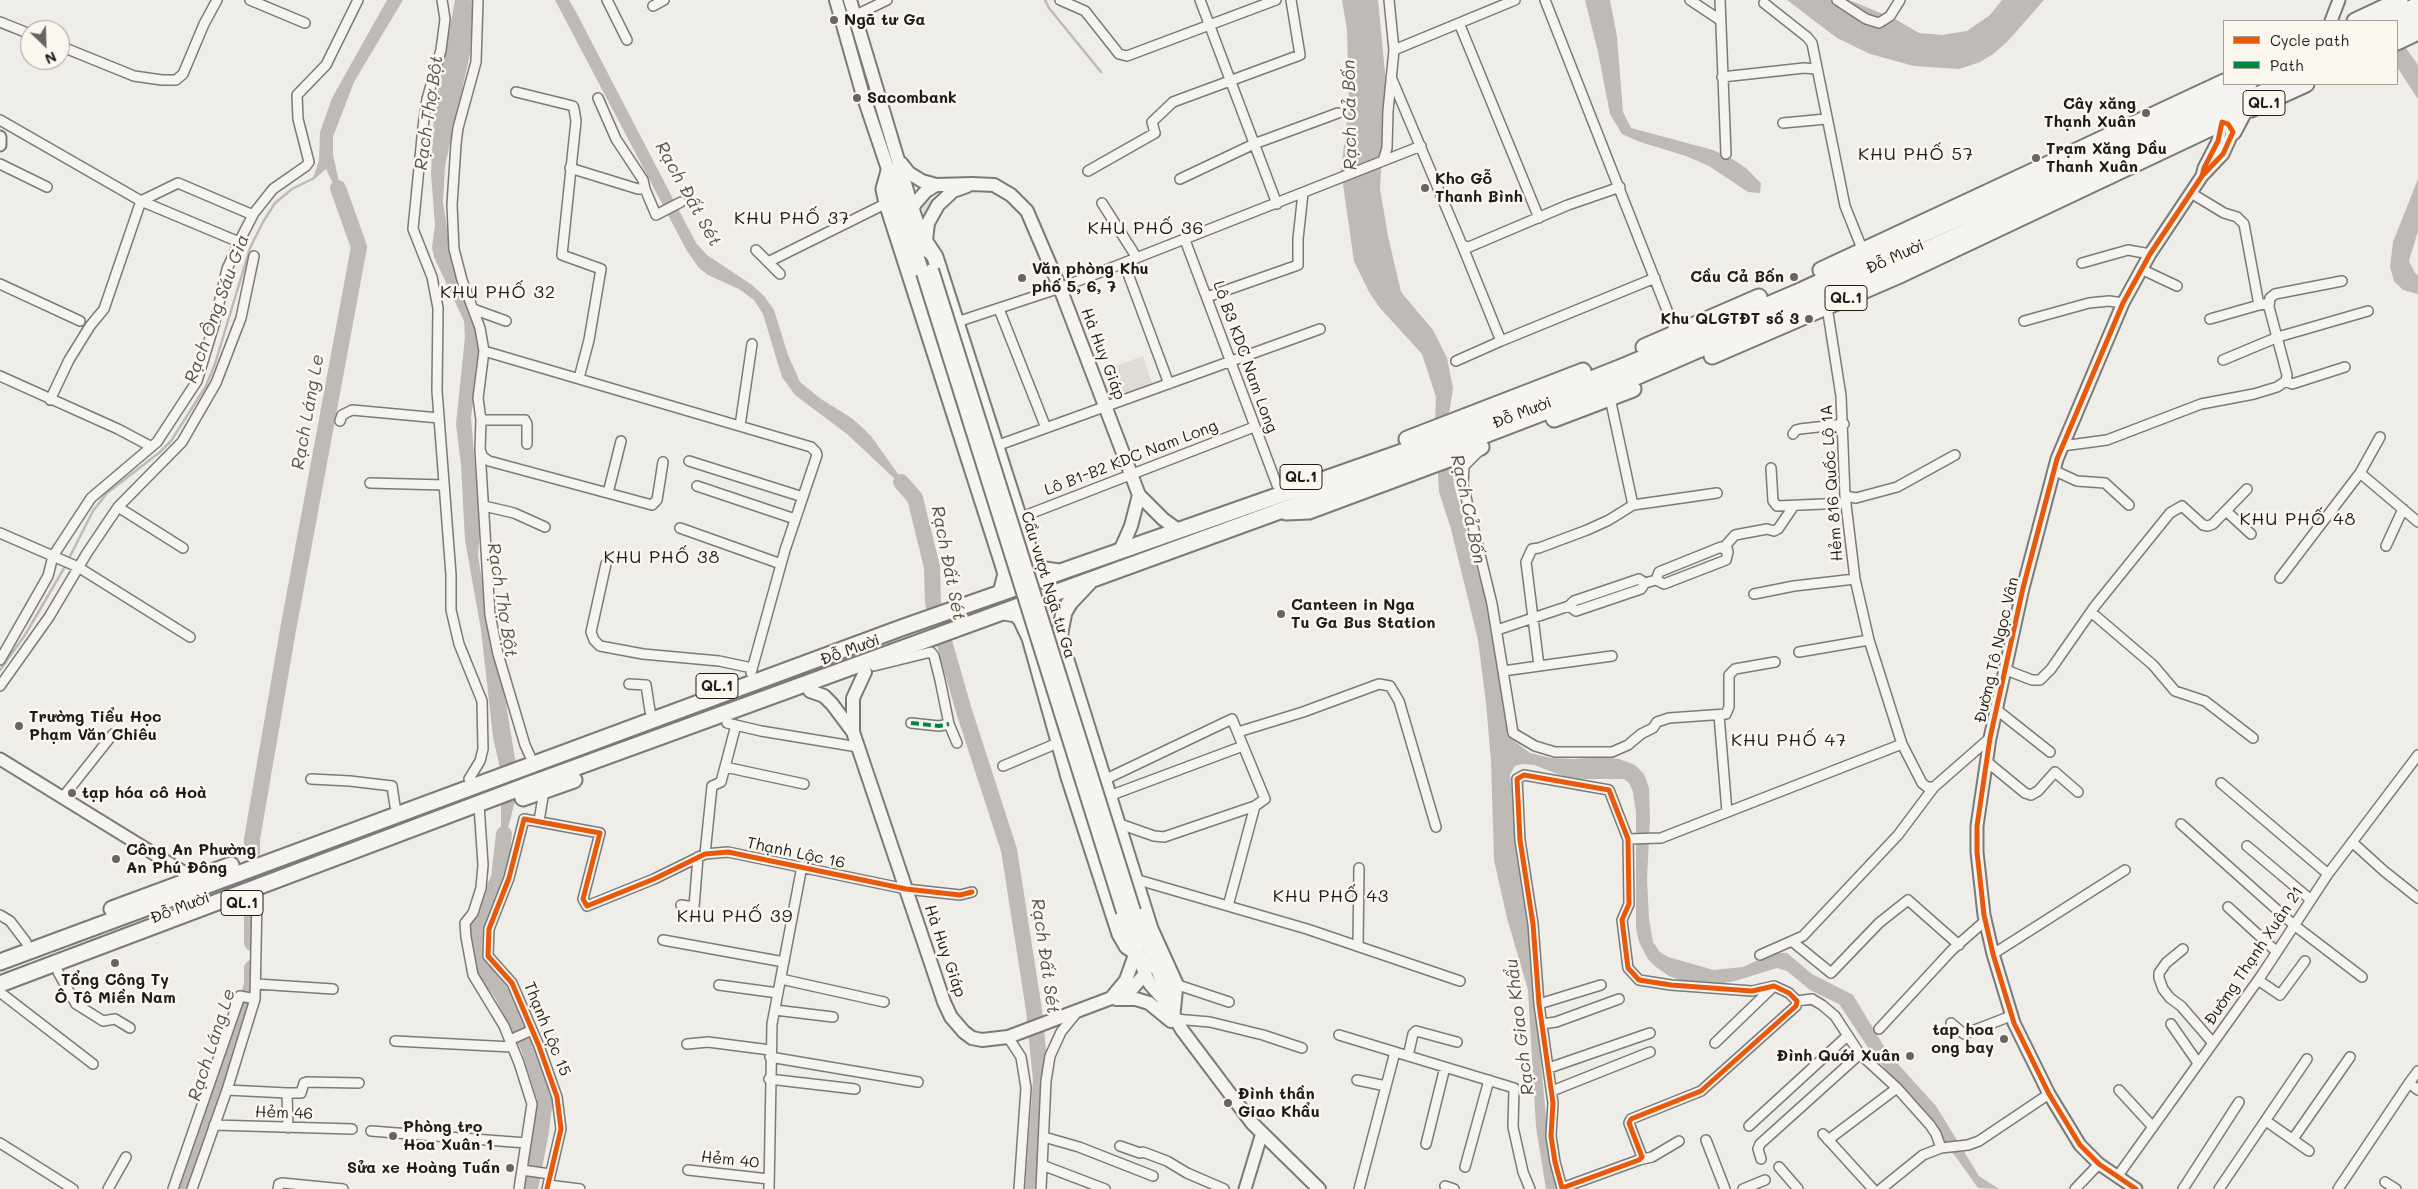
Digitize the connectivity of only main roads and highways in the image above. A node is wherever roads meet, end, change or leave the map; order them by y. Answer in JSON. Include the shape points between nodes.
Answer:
{"nodes":[{"id":1,"x":836,"y":0,"type":"edge"},
{"id":2,"x":850,"y":0,"type":"edge"},
{"id":3,"x":2418,"y":5,"type":"edge"},
{"id":4,"x":2418,"y":20,"type":"edge"},
{"id":5,"x":2399,"y":23,"type":"edge"},
{"id":6,"x":2223,"y":85,"type":"edge"},
{"id":7,"x":2277,"y":85,"type":"edge"},
{"id":8,"x":2304,"y":85,"type":"edge"},
{"id":9,"x":2250,"y":91,"type":"edge"},
{"id":10,"x":2219,"y":111,"type":"junction"},
{"id":11,"x":2244,"y":112,"type":"junction"},
{"id":12,"x":894,"y":166,"type":"junction"},
{"id":13,"x":972,"y":184,"type":"junction"},
{"id":14,"x":936,"y":185,"type":"junction"},
{"id":15,"x":908,"y":214,"type":"junction"},
{"id":16,"x":925,"y":242,"type":"junction"},
{"id":17,"x":928,"y":271,"type":"junction"},
{"id":18,"x":1678,"y":338,"type":"junction"},
{"id":19,"x":1457,"y":439,"type":"junction"},
{"id":20,"x":1416,"y":454,"type":"junction"},
{"id":21,"x":1139,"y":495,"type":"junction"},
{"id":22,"x":1270,"y":497,"type":"junction"},
{"id":23,"x":1178,"y":530,"type":"junction"},
{"id":24,"x":1029,"y":550,"type":"junction"},
{"id":25,"x":1120,"y":551,"type":"junction"},
{"id":26,"x":1002,"y":561,"type":"junction"},
{"id":27,"x":1061,"y":572,"type":"junction"},
{"id":28,"x":1093,"y":578,"type":"junction"},
{"id":29,"x":1001,"y":593,"type":"junction"},
{"id":30,"x":952,"y":607,"type":"junction"},
{"id":31,"x":1004,"y":612,"type":"junction"},
{"id":32,"x":1060,"y":632,"type":"junction"},
{"id":33,"x":1030,"y":638,"type":"junction"},
{"id":34,"x":892,"y":653,"type":"junction"},
{"id":35,"x":870,"y":669,"type":"junction"},
{"id":36,"x":810,"y":691,"type":"junction"},
{"id":37,"x":783,"y":693,"type":"junction"},
{"id":38,"x":764,"y":708,"type":"junction"},
{"id":39,"x":853,"y":732,"type":"junction"},
{"id":40,"x":527,"y":760,"type":"junction"},
{"id":41,"x":474,"y":780,"type":"junction"},
{"id":42,"x":539,"y":787,"type":"junction"},
{"id":43,"x":481,"y":810,"type":"junction"},
{"id":44,"x":198,"y":882,"type":"junction"},
{"id":45,"x":1128,"y":911,"type":"joint"},
{"id":46,"x":0,"y":952,"type":"edge"},
{"id":47,"x":1143,"y":954,"type":"junction"},
{"id":48,"x":0,"y":962,"type":"edge"},
{"id":49,"x":1145,"y":974,"type":"junction"},
{"id":50,"x":0,"y":990,"type":"edge"},
{"id":51,"x":1108,"y":1000,"type":"junction"},
{"id":52,"x":1171,"y":1012,"type":"junction"},
{"id":53,"x":1182,"y":1030,"type":"junction"},
{"id":54,"x":1319,"y":1189,"type":"edge"}],
"edges":[{"from":1,"to":12,"type":"main road","via":[[862,92]]},
{"from":2,"to":12,"type":"main road"},
{"from":3,"to":5,"type":"highway"},
{"from":4,"to":5,"type":"highway"},
{"from":6,"to":10,"type":"highway","name":"Đỗ Mười","number":"QL.1"},
{"from":7,"to":9,"type":"highway","name":"Đỗ Mười","number":"QL.1"},
{"from":8,"to":11,"type":"highway","name":"Đỗ Mười","number":"QL.1"},
{"from":9,"to":10,"type":"highway","name":"Đỗ Mười","number":"QL.1"},
{"from":9,"to":11,"type":"highway"},
{"from":10,"to":11,"type":"highway","name":"Đỗ Mười","number":"QL.1"},
{"from":10,"to":18,"type":"highway","name":"Đỗ Mười","number":"QL.1"},
{"from":10,"to":18,"type":"highway","name":"Đỗ Mười","number":"QL.1","via":[[1863,250]]},
{"from":10,"to":19,"type":"highway","name":"Đỗ Mười","number":"QL.1","via":[[1909,258],[1760,324],[1631,379]]},
{"from":10,"to":19,"type":"highway","name":"Đỗ Mười","number":"QL.1","via":[[1920,265],[1827,307],[1610,398],[1482,447]]},
{"from":12,"to":14,"type":"main road"},
{"from":12,"to":15,"type":"main road"},
{"from":12,"to":26,"type":"highway","via":[[884,189],[887,203]]},
{"from":13,"to":14,"type":"main road","name":"Hà Huy Giáp"},
{"from":13,"to":16,"type":"main road","via":[[953,191],[938,205],[928,223]]},
{"from":13,"to":21,"type":"main road","name":"Hà Huy Giáp","via":[[994,185],[1011,195],[1027,211]]},
{"from":14,"to":15,"type":"main road","via":[[926,191]]},
{"from":15,"to":16,"type":"main road"},
{"from":15,"to":17,"type":"main road"},
{"from":16,"to":17,"type":"main road"},
{"from":16,"to":24,"type":"highway","via":[[936,257]]},
{"from":17,"to":45,"type":"main road","name":"Cầu vượt Ngã tư Ga","bridge":true},
{"from":18,"to":19,"type":"highway","name":"Đỗ Mười","number":"QL.1"},
{"from":19,"to":20,"type":"highway","number":"QL.1"},
{"from":19,"to":20,"type":"highway","number":"QL.1"},
{"from":20,"to":22,"type":"highway","number":"QL.1"},
{"from":20,"to":22,"type":"highway","number":"QL.1","via":[[1309,511]]},
{"from":21,"to":23,"type":"main road","name":"Hà Huy Giáp"},
{"from":21,"to":25,"type":"main road"},
{"from":22,"to":23,"type":"highway","number":"QL.1","via":[[1211,510],[1196,525]]},
{"from":22,"to":28,"type":"highway","number":"QL.1"},
{"from":23,"to":25,"type":"highway","name":"Đỗ Mười","number":"QL.1"},
{"from":24,"to":26,"type":"highway","via":[[1021,565],[1011,567]]},
{"from":24,"to":27,"type":"highway","via":[[1039,567]]},
{"from":25,"to":27,"type":"highway","name":"Đỗ Mười","number":"QL.1"},
{"from":26,"to":29,"type":"highway","via":[[1006,574]]},
{"from":27,"to":29,"type":"highway","name":"Đỗ Mười","number":"QL.1"},
{"from":28,"to":31,"type":"highway","number":"QL.1"},
{"from":28,"to":32,"type":"highway","via":[[1070,602],[1064,612]]},
{"from":29,"to":30,"type":"highway","name":"Đỗ Mười","number":"QL.1"},
{"from":30,"to":40,"type":"highway","name":"Đỗ Mười","number":"QL.1"},
{"from":30,"to":40,"type":"highway","name":"Đỗ Mười","number":"QL.1","via":[[910,615],[752,670]]},
{"from":31,"to":33,"type":"highway","via":[[1016,614]]},
{"from":31,"to":34,"type":"highway","number":"QL.1"},
{"from":32,"to":33,"type":"highway","via":[[1050,628],[1038,630]]},
{"from":32,"to":52,"type":"highway","via":[[1060,642],[1150,929],[1175,984]]},
{"from":33,"to":47,"type":"highway","via":[[1120,934],[1127,946]]},
{"from":34,"to":35,"type":"highway","name":"Đỗ Mười","number":"QL.1"},
{"from":34,"to":37,"type":"highway","name":"Đỗ Mười","number":"QL.1"},
{"from":35,"to":36,"type":"highway","name":"Đỗ Mười","number":"QL.1"},
{"from":35,"to":39,"type":"main road","name":"Hà Huy Giáp","via":[[853,698]]},
{"from":36,"to":38,"type":"highway","name":"Đỗ Mười","number":"QL.1"},
{"from":36,"to":39,"type":"main road","name":"Hà Huy Giáp","via":[[819,693],[832,704]]},
{"from":37,"to":38,"type":"highway"},
{"from":37,"to":42,"type":"highway","name":"Đỗ Mười","number":"QL.1"},
{"from":38,"to":42,"type":"highway","name":"Đỗ Mười","number":"QL.1","via":[[732,724]]},
{"from":39,"to":51,"type":"main road","name":"Hà Huy Giáp","via":[[944,1002],[956,1025],[972,1038],[993,1040],[1021,1033]]},
{"from":40,"to":41,"type":"highway","number":"QL.1"},
{"from":41,"to":44,"type":"highway","name":"Đỗ Mười","number":"QL.1"},
{"from":41,"to":44,"type":"highway","name":"Đỗ Mười","number":"QL.1","via":[[395,806]]},
{"from":42,"to":43,"type":"highway","number":"QL.1"},
{"from":42,"to":43,"type":"highway","name":"Đỗ Mười","number":"QL.1","via":[[526,797]]},
{"from":43,"to":50,"type":"highway","name":"Đỗ Mười","number":"QL.1"},
{"from":43,"to":50,"type":"highway","name":"Đỗ Mười","number":"QL.1","via":[[257,898],[58,972]]},
{"from":44,"to":46,"type":"highway","name":"Đỗ Mười","number":"QL.1"},
{"from":44,"to":48,"type":"highway","name":"Đỗ Mười","number":"QL.1"},
{"from":45,"to":47,"type":"main road","name":"Hà Huy Giáp"},
{"from":47,"to":49,"type":"main road","name":"Hà Huy Giáp"},
{"from":47,"to":51,"type":"main road"},
{"from":47,"to":52,"type":"main road","name":"Hà Huy Giáp","via":[[1161,979]]},
{"from":49,"to":51,"type":"main road","name":"Hà Huy Giáp","via":[[1130,991]]},
{"from":49,"to":52,"type":"main road","name":"Hà Huy Giáp"},
{"from":51,"to":53,"type":"main road","name":"Hà Huy Giáp","via":[[1136,999],[1149,1003]]},
{"from":52,"to":53,"type":"main road","name":"Hà Huy Giáp"},
{"from":53,"to":54,"type":"main road","name":"Hà Huy Giáp","via":[[1262,1134]]}]}
